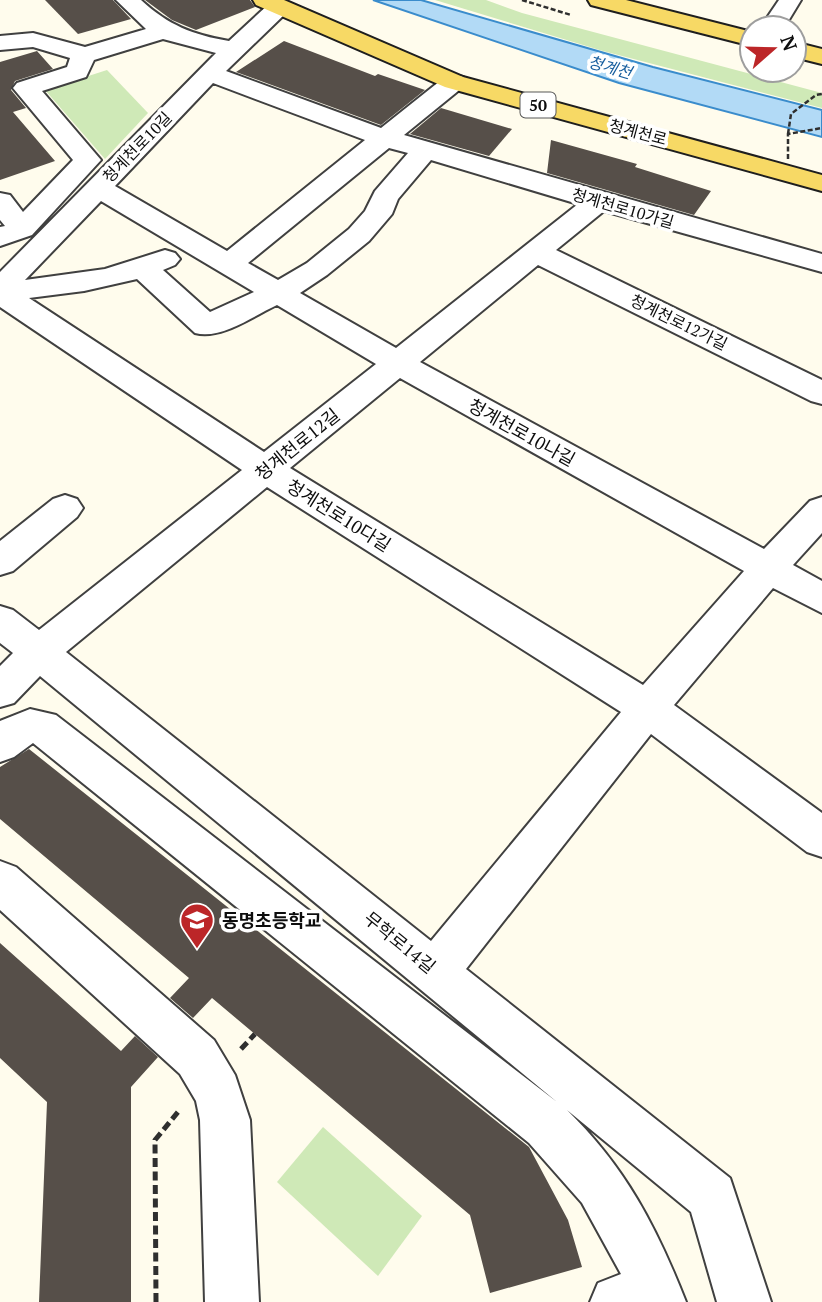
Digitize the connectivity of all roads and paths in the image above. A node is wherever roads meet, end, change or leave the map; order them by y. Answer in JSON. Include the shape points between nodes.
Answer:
{"nodes":[{"id":1,"x":127,"y":0,"type":"edge"},
{"id":2,"x":599,"y":0,"type":"edge"},
{"id":3,"x":271,"y":4,"type":"edge"},
{"id":4,"x":164,"y":31,"type":"junction"},
{"id":5,"x":5,"y":34,"type":"edge"},
{"id":6,"x":738,"y":35,"type":"edge"},
{"id":7,"x":234,"y":49,"type":"junction"},
{"id":8,"x":85,"y":55,"type":"junction"},
{"id":9,"x":209,"y":73,"type":"junction"},
{"id":10,"x":454,"y":82,"type":"junction"},
{"id":11,"x":822,"y":94,"type":"edge"},
{"id":12,"x":822,"y":128,"type":"edge"},
{"id":13,"x":788,"y":134,"type":"junction"},
{"id":14,"x":384,"y":138,"type":"junction"},
{"id":15,"x":425,"y":150,"type":"junction"},
{"id":16,"x":788,"y":159,"type":"dead end"},
{"id":17,"x":822,"y":183,"type":"edge"},
{"id":18,"x":98,"y":188,"type":"junction"},
{"id":19,"x":0,"y":201,"type":"edge"},
{"id":20,"x":599,"y":201,"type":"junction"},
{"id":21,"x":11,"y":233,"type":"edge"},
{"id":22,"x":195,"y":245,"type":"junction"},
{"id":23,"x":536,"y":252,"type":"junction"},
{"id":24,"x":822,"y":263,"type":"edge"},
{"id":25,"x":228,"y":264,"type":"junction"},
{"id":26,"x":142,"y":267,"type":"junction"},
{"id":27,"x":0,"y":291,"type":"edge"},
{"id":28,"x":278,"y":293,"type":"junction"},
{"id":29,"x":398,"y":363,"type":"junction"},
{"id":30,"x":822,"y":393,"type":"edge"},
{"id":31,"x":265,"y":469,"type":"junction"},
{"id":32,"x":65,"y":508,"type":"dead end"},
{"id":33,"x":822,"y":510,"type":"edge"},
{"id":34,"x":0,"y":561,"type":"edge"},
{"id":35,"x":768,"y":568,"type":"junction"},
{"id":36,"x":822,"y":598,"type":"edge"},
{"id":37,"x":0,"y":621,"type":"edge"},
{"id":38,"x":39,"y":652,"type":"junction"},
{"id":39,"x":0,"y":691,"type":"edge"},
{"id":40,"x":647,"y":708,"type":"junction"},
{"id":41,"x":0,"y":744,"type":"edge"},
{"id":42,"x":822,"y":838,"type":"edge"},
{"id":43,"x":0,"y":881,"type":"edge"},
{"id":44,"x":436,"y":971,"type":"junction"},
{"id":45,"x":644,"y":1300,"type":"edge"},
{"id":46,"x":232,"y":1302,"type":"edge"},
{"id":47,"x":744,"y":1302,"type":"edge"}],
"edges":[{"from":1,"to":4,"type":"street"},
{"from":2,"to":6,"type":"main road"},
{"from":3,"to":7,"type":"street","name":"청계천로10길"},
{"from":3,"to":10,"type":"main road","name":"청계천로","number":"50"},
{"from":4,"to":7,"type":"street","via":[[182,41]]},
{"from":4,"to":8,"type":"street"},
{"from":5,"to":8,"type":"street","via":[[37,38]]},
{"from":7,"to":9,"type":"street","name":"청계천로10길"},
{"from":8,"to":21,"type":"street","via":[[77,72],[26,88],[89,159]]},
{"from":9,"to":14,"type":"street","name":"청계천로10가길"},
{"from":9,"to":18,"type":"street","name":"청계천로10길"},
{"from":10,"to":14,"type":"street"},
{"from":10,"to":17,"type":"main road","name":"청계천로","number":"50"},
{"from":11,"to":13,"type":"path","via":[[791,114]]},
{"from":12,"to":13,"type":"path","bridge":true},
{"from":13,"to":16,"type":"path","bridge":true},
{"from":14,"to":15,"type":"street","name":"청계천로10가길"},
{"from":14,"to":25,"type":"street"},
{"from":15,"to":20,"type":"street","name":"청계천로10가길"},
{"from":15,"to":28,"type":"street","via":[[359,235]]},
{"from":18,"to":22,"type":"street","name":"청계천로10나길"},
{"from":18,"to":27,"type":"street","name":"청계천로10길"},
{"from":19,"to":21,"type":"street"},
{"from":20,"to":23,"type":"street","name":"청계천로12길"},
{"from":20,"to":24,"type":"street","name":"청계천로10가길"},
{"from":22,"to":25,"type":"street","name":"청계천로10나길"},
{"from":22,"to":26,"type":"street"},
{"from":23,"to":29,"type":"street","name":"청계천로12길"},
{"from":23,"to":30,"type":"street","name":"청계천로12가길"},
{"from":25,"to":28,"type":"street","name":"청계천로10나길"},
{"from":26,"to":27,"type":"street","via":[[79,285]]},
{"from":26,"to":28,"type":"street","via":[[206,326]]},
{"from":27,"to":31,"type":"street","name":"청계천로10다길"},
{"from":28,"to":29,"type":"street","name":"청계천로10나길"},
{"from":29,"to":31,"type":"street","name":"청계천로12길"},
{"from":29,"to":35,"type":"street","name":"청계천로10나길"},
{"from":31,"to":38,"type":"street","name":"청계천로12길"},
{"from":31,"to":40,"type":"street","name":"청계천로10다길"},
{"from":32,"to":34,"type":"street"},
{"from":33,"to":35,"type":"street"},
{"from":35,"to":36,"type":"street","name":"청계천로10나길"},
{"from":35,"to":40,"type":"street"},
{"from":37,"to":38,"type":"street","name":"무학로14길"},
{"from":38,"to":39,"type":"street","name":"청계천로12길"},
{"from":38,"to":44,"type":"street","name":"무학로14길"},
{"from":40,"to":42,"type":"street","name":"청계천로10다길"},
{"from":40,"to":44,"type":"street"},
{"from":41,"to":45,"type":"street","via":[[30,725],[42,727],[547,1125],[614,1202],[632,1234]]},
{"from":43,"to":46,"type":"street","via":[[197,1057],[212,1078],[225,1120]]},
{"from":44,"to":47,"type":"street","name":"무학로14길","via":[[712,1196]]}]}
